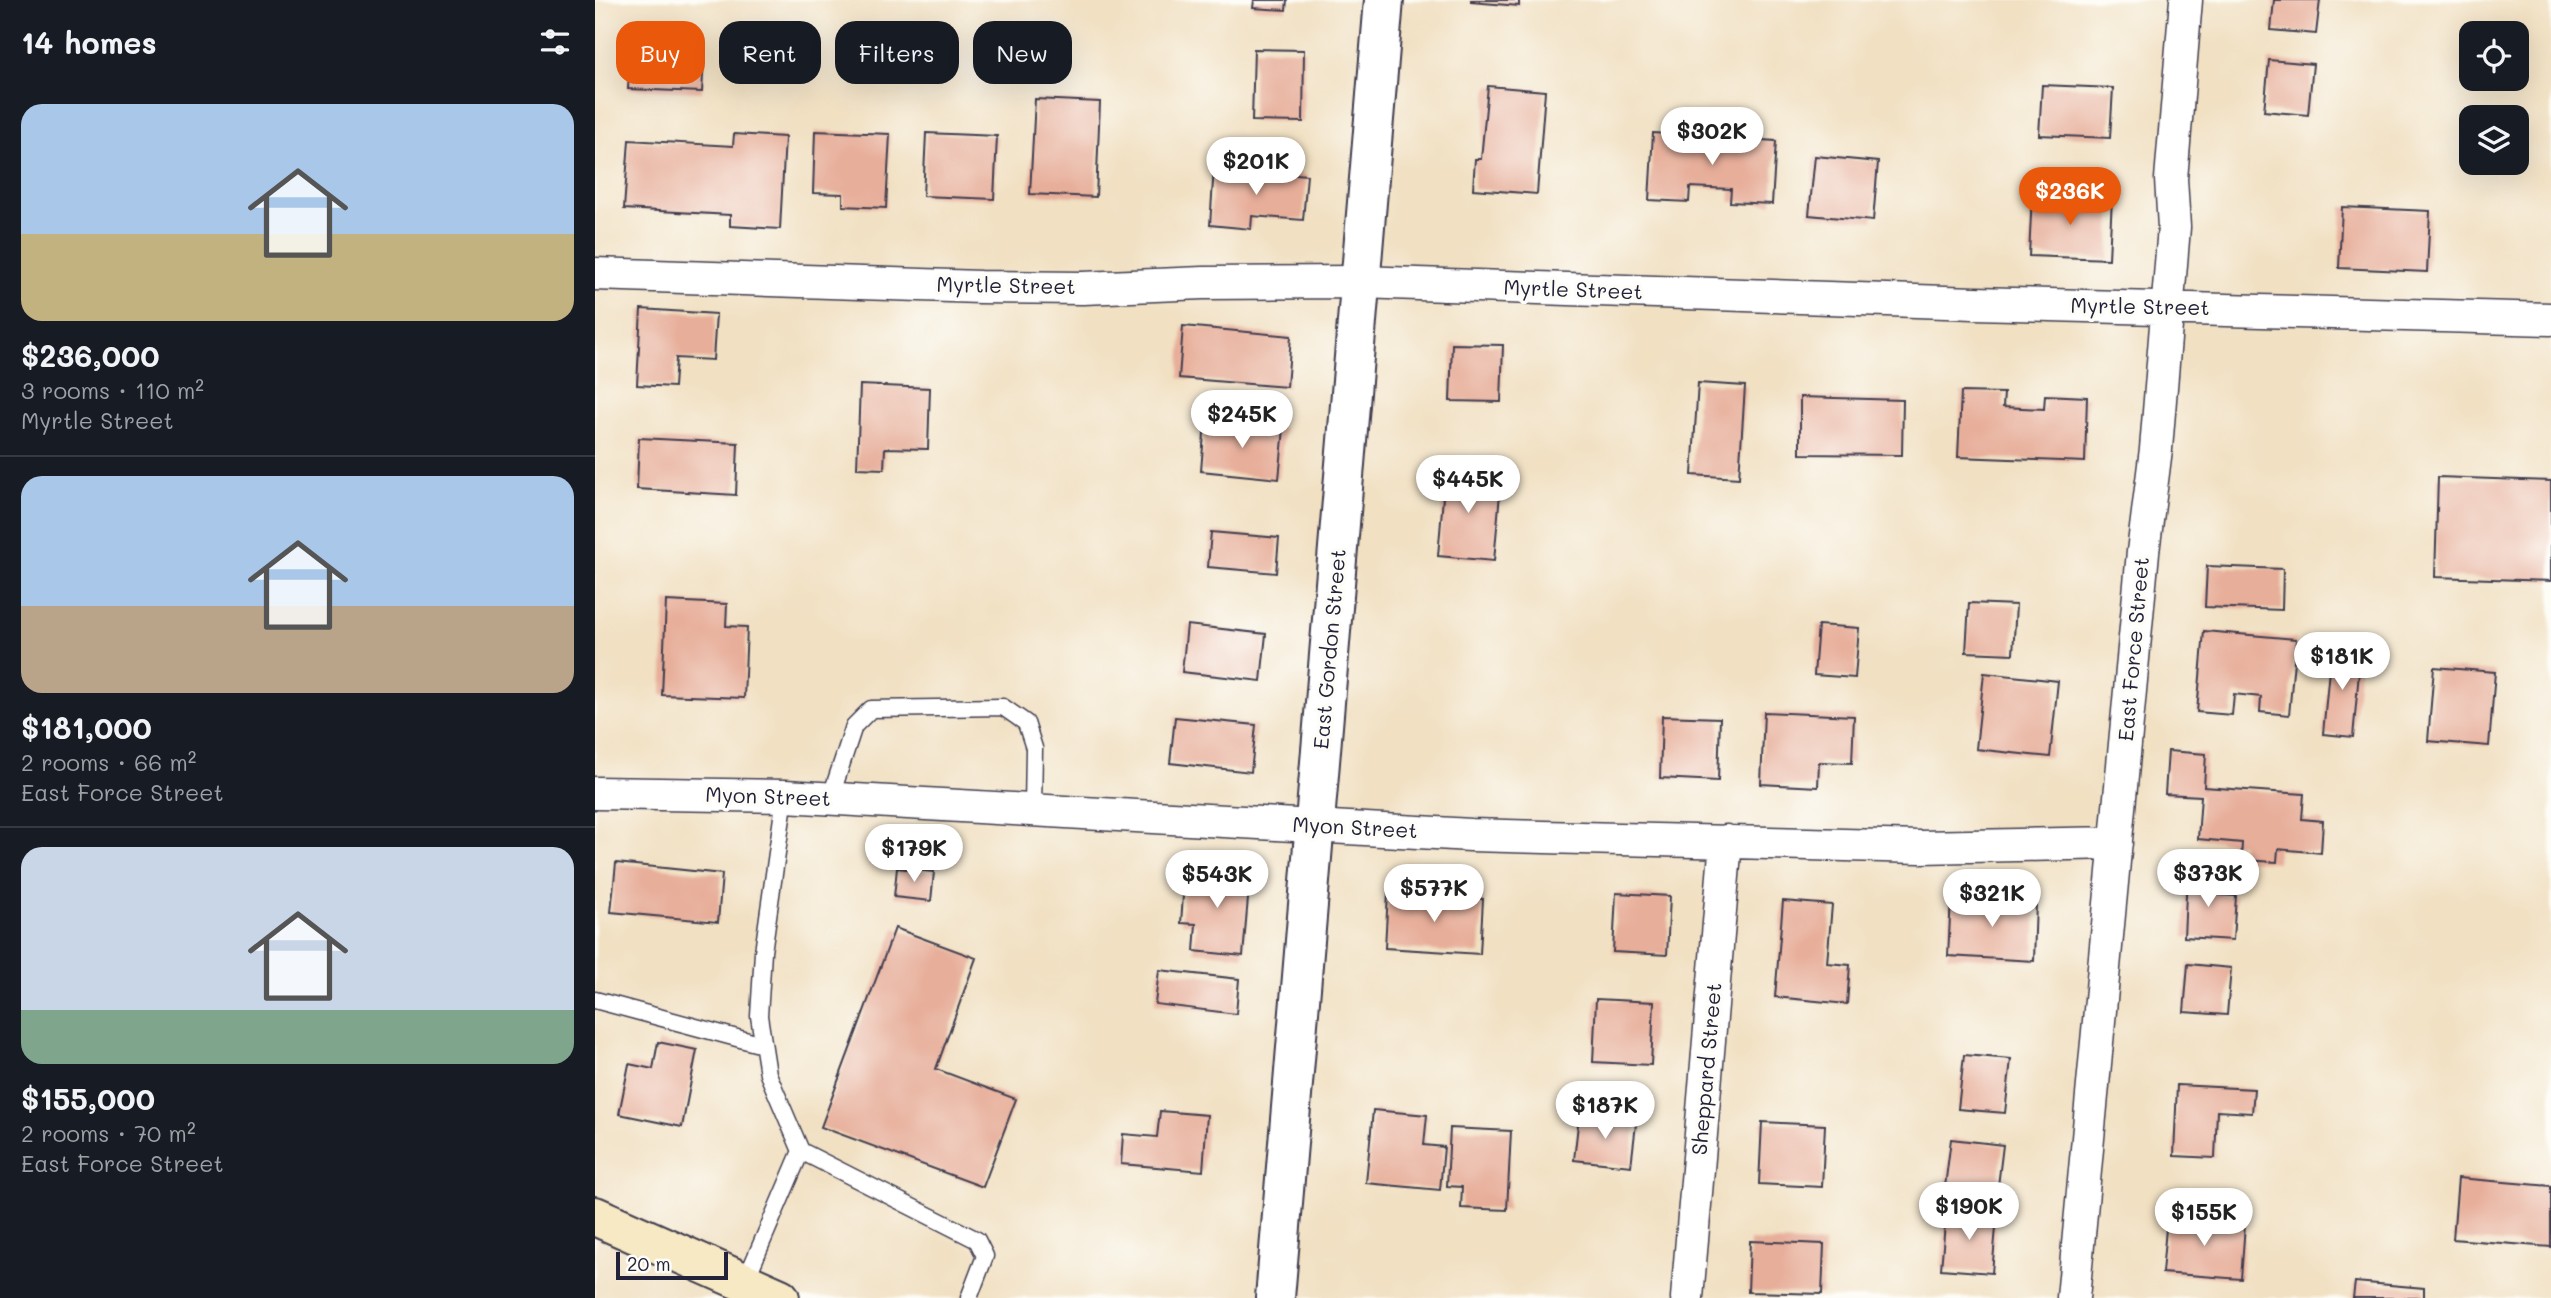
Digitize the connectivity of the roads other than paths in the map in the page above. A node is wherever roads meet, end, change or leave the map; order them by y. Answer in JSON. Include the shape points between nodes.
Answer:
{"nodes":[{"id":1,"x":1384,"y":0,"type":"edge"},
{"id":2,"x":2186,"y":0,"type":"edge"},
{"id":3,"x":595,"y":274,"type":"edge"},
{"id":4,"x":1360,"y":282,"type":"junction"},
{"id":5,"x":2168,"y":307,"type":"junction"},
{"id":6,"x":2551,"y":319,"type":"edge"},
{"id":7,"x":595,"y":793,"type":"edge"},
{"id":8,"x":785,"y":796,"type":"junction"},
{"id":9,"x":830,"y":799,"type":"junction"},
{"id":10,"x":1033,"y":809,"type":"junction"},
{"id":11,"x":1315,"y":825,"type":"junction"},
{"id":12,"x":1726,"y":841,"type":"junction"},
{"id":13,"x":2116,"y":843,"type":"junction"},
{"id":14,"x":595,"y":1000,"type":"edge"},
{"id":15,"x":764,"y":1045,"type":"junction"},
{"id":16,"x":801,"y":1151,"type":"junction"},
{"id":17,"x":595,"y":1216,"type":"edge"},
{"id":18,"x":745,"y":1282,"type":"junction"},
{"id":19,"x":780,"y":1298,"type":"edge"},
{"id":20,"x":969,"y":1298,"type":"edge"},
{"id":21,"x":1275,"y":1298,"type":"edge"},
{"id":22,"x":1687,"y":1298,"type":"edge"},
{"id":23,"x":2073,"y":1298,"type":"edge"}],
"edges":[{"from":1,"to":4,"type":"street","name":"East Gordon Street"},
{"from":2,"to":5,"type":"street","name":"East Force Street","via":[[2171,179],[2174,228]]},
{"from":3,"to":4,"type":"street","name":"Myrtle Street","via":[[980,287]]},
{"from":4,"to":5,"type":"street","name":"Myrtle Street"},
{"from":4,"to":11,"type":"street","name":"East Gordon Street"},
{"from":5,"to":6,"type":"street","name":"Myrtle Street"},
{"from":5,"to":13,"type":"street","name":"East Force Street"},
{"from":7,"to":8,"type":"street","name":"Myon Street"},
{"from":8,"to":9,"type":"street","name":"Myon Street"},
{"from":8,"to":15,"type":"lane","via":[[762,952],[759,1016]]},
{"from":9,"to":10,"type":"street","name":"Myon Street"},
{"from":9,"to":10,"type":"lane","via":[[854,726],[871,709],[1003,707],[1026,723],[1034,748]]},
{"from":10,"to":11,"type":"street","name":"Myon Street"},
{"from":11,"to":12,"type":"street","name":"Myon Street","via":[[1471,835]]},
{"from":11,"to":21,"type":"street","name":"East Gordon Street"},
{"from":12,"to":13,"type":"street","name":"Myon Street","via":[[1920,847]]},
{"from":12,"to":22,"type":"street","name":"Sheppard Street"},
{"from":13,"to":23,"type":"street","name":"East Force Street"},
{"from":14,"to":15,"type":"lane"},
{"from":15,"to":16,"type":"lane","via":[[768,1074]]},
{"from":16,"to":18,"type":"lane"},
{"from":16,"to":20,"type":"lane","via":[[977,1240],[985,1256]]},
{"from":17,"to":18,"type":"main road"},
{"from":18,"to":19,"type":"main road"}]}
